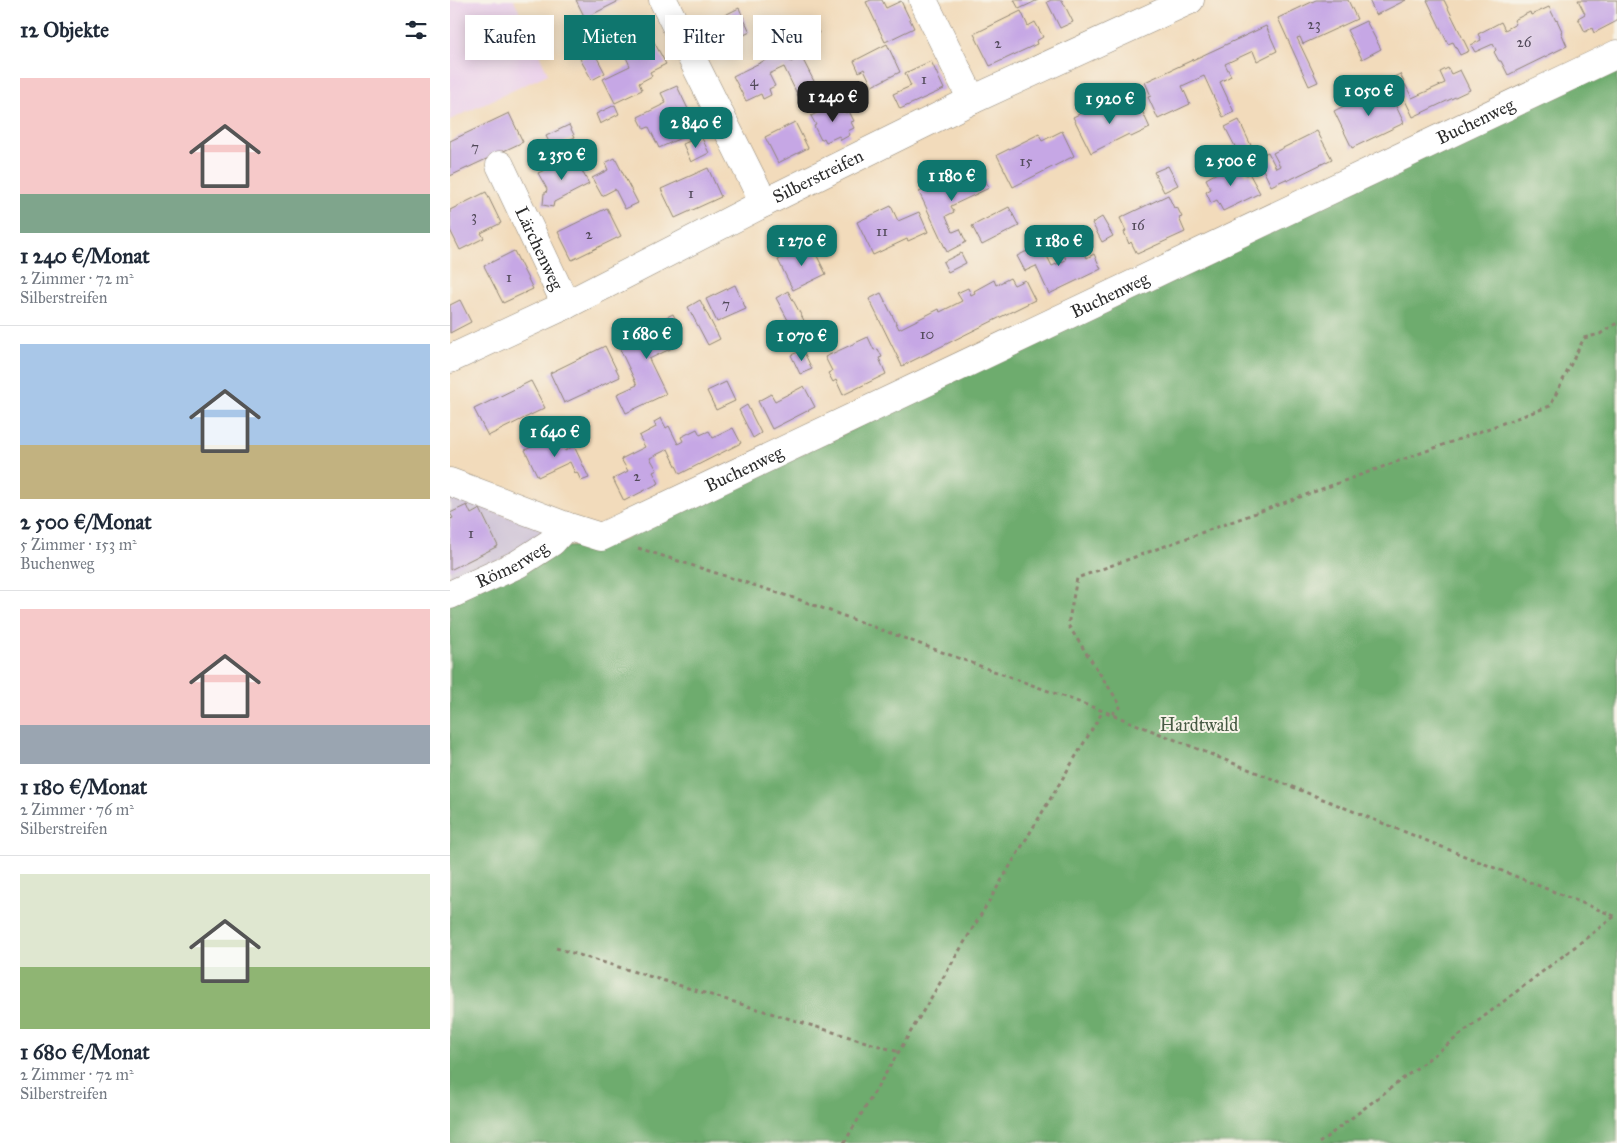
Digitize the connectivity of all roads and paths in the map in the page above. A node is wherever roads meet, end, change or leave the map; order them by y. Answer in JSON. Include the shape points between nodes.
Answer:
{"nodes":[{"id":1,"x":663,"y":0,"type":"edge"},
{"id":2,"x":923,"y":0,"type":"edge"},
{"id":3,"x":1189,"y":0,"type":"edge"},
{"id":4,"x":1617,"y":54,"type":"edge"},
{"id":5,"x":972,"y":100,"type":"junction"},
{"id":6,"x":500,"y":165,"type":"dead end"},
{"id":7,"x":764,"y":203,"type":"junction"},
{"id":8,"x":566,"y":305,"type":"junction"},
{"id":9,"x":1617,"y":323,"type":"edge"},
{"id":10,"x":450,"y":359,"type":"edge"},
{"id":11,"x":450,"y":482,"type":"edge"},
{"id":12,"x":566,"y":526,"type":"junction"},
{"id":13,"x":601,"y":537,"type":"junction"},
{"id":14,"x":450,"y":595,"type":"edge"},
{"id":15,"x":1102,"y":711,"type":"junction"},
{"id":16,"x":1112,"y":714,"type":"junction"},
{"id":17,"x":1616,"y":916,"type":"edge"},
{"id":18,"x":556,"y":948,"type":"dead end"},
{"id":19,"x":899,"y":1052,"type":"junction"},
{"id":20,"x":844,"y":1143,"type":"edge"},
{"id":21,"x":1319,"y":1143,"type":"edge"}],
"edges":[{"from":1,"to":7,"type":"street"},
{"from":2,"to":5,"type":"street"},
{"from":3,"to":5,"type":"street","name":"Silberstreifen"},
{"from":4,"to":13,"type":"street","name":"Buchenweg"},
{"from":5,"to":7,"type":"street","name":"Silberstreifen"},
{"from":6,"to":8,"type":"street","name":"Lärchenweg"},
{"from":7,"to":8,"type":"street","name":"Silberstreifen"},
{"from":8,"to":10,"type":"street","name":"Silberstreifen"},
{"from":9,"to":16,"type":"path","via":[[1600,334],[1584,338],[1550,406],[1077,578],[1068,625],[1121,706]]},
{"from":11,"to":12,"type":"street","name":"Römerweg"},
{"from":12,"to":13,"type":"street","name":"Römerweg"},
{"from":12,"to":14,"type":"street","name":"Römerweg","via":[[552,542],[518,564]]},
{"from":13,"to":15,"type":"path","via":[[800,600]]},
{"from":15,"to":16,"type":"path"},
{"from":15,"to":19,"type":"path"},
{"from":16,"to":17,"type":"path"},
{"from":17,"to":21,"type":"path"},
{"from":18,"to":19,"type":"path"},
{"from":19,"to":20,"type":"path"}]}
